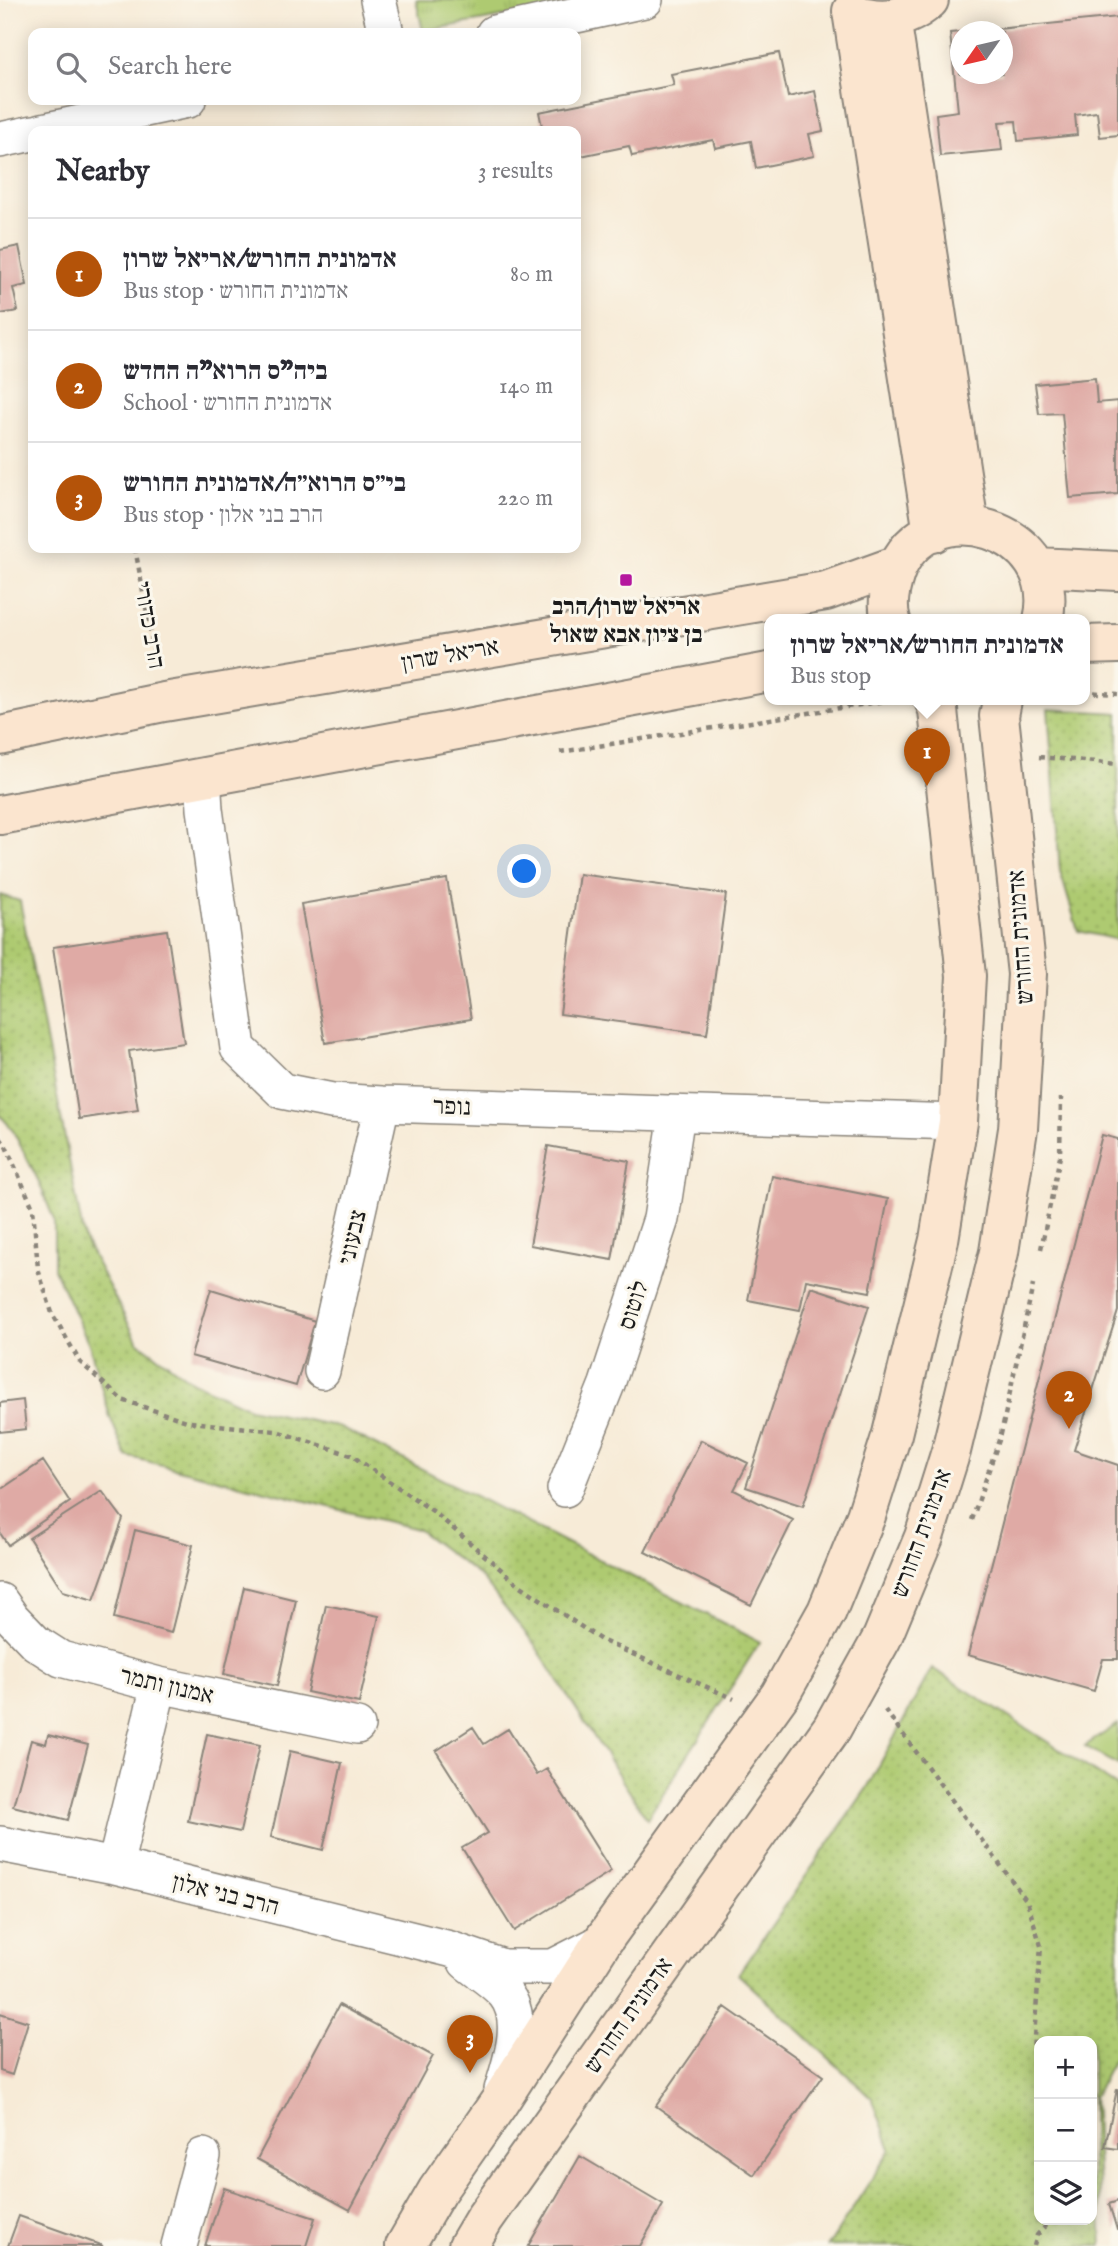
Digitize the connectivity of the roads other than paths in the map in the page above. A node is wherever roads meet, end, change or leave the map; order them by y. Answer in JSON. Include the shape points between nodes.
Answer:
{"nodes":[{"id":1,"x":378,"y":0,"type":"edge"},
{"id":2,"x":645,"y":0,"type":"edge"},
{"id":3,"x":929,"y":0,"type":"edge"},
{"id":4,"x":841,"y":4,"type":"edge"},
{"id":5,"x":891,"y":18,"type":"junction"},
{"id":6,"x":385,"y":28,"type":"edge"},
{"id":7,"x":517,"y":28,"type":"edge"},
{"id":8,"x":165,"y":105,"type":"edge"},
{"id":9,"x":70,"y":126,"type":"edge"},
{"id":10,"x":28,"y":135,"type":"edge"},
{"id":11,"x":0,"y":140,"type":"edge"},
{"id":12,"x":969,"y":525,"type":"junction"},
{"id":13,"x":933,"y":533,"type":"junction"},
{"id":14,"x":898,"y":565,"type":"junction"},
{"id":15,"x":1037,"y":567,"type":"junction"},
{"id":16,"x":1118,"y":571,"type":"edge"},
{"id":17,"x":891,"y":614,"type":"edge"},
{"id":18,"x":1045,"y":614,"type":"edge"},
{"id":19,"x":1118,"y":643,"type":"edge"},
{"id":20,"x":1090,"y":645,"type":"edge"},
{"id":21,"x":764,"y":673,"type":"edge"},
{"id":22,"x":936,"y":705,"type":"edge"},
{"id":23,"x":1001,"y":705,"type":"edge"},
{"id":24,"x":0,"y":736,"type":"edge"},
{"id":25,"x":203,"y":777,"type":"junction"},
{"id":26,"x":0,"y":814,"type":"edge"},
{"id":27,"x":382,"y":1104,"type":"junction"},
{"id":28,"x":677,"y":1114,"type":"junction"},
{"id":29,"x":958,"y":1122,"type":"junction"},
{"id":30,"x":322,"y":1371,"type":"dead end"},
{"id":31,"x":565,"y":1489,"type":"dead end"},
{"id":32,"x":0,"y":1601,"type":"edge"},
{"id":33,"x":159,"y":1685,"type":"junction"},
{"id":34,"x":357,"y":1726,"type":"dead end"},
{"id":35,"x":0,"y":1844,"type":"edge"},
{"id":36,"x":114,"y":1866,"type":"junction"},
{"id":37,"x":601,"y":1942,"type":"junction"},
{"id":38,"x":450,"y":1949,"type":"junction"},
{"id":39,"x":498,"y":2104,"type":"junction"},
{"id":40,"x":203,"y":2156,"type":"dead end"},
{"id":41,"x":179,"y":2246,"type":"edge"},
{"id":42,"x":405,"y":2246,"type":"edge"},
{"id":43,"x":468,"y":2246,"type":"edge"}],
"edges":[{"from":1,"to":6,"type":"street"},
{"from":2,"to":7,"type":"street"},
{"from":3,"to":5,"type":"street","via":[[911,13]]},
{"from":4,"to":5,"type":"street","via":[[871,18]]},
{"from":4,"to":13,"type":"street"},
{"from":5,"to":12,"type":"street"},
{"from":8,"to":9,"type":"street"},
{"from":10,"to":11,"type":"street"},
{"from":12,"to":13,"type":"street"},
{"from":12,"to":15,"type":"street","via":[[1007,536]]},
{"from":13,"to":14,"type":"street","via":[[910,548]]},
{"from":14,"to":17,"type":"street","via":[[889,589]]},
{"from":14,"to":24,"type":"street","name":"אריאל שרון","via":[[826,591],[164,702]]},
{"from":15,"to":16,"type":"street"},
{"from":15,"to":18,"type":"street"},
{"from":19,"to":20,"type":"street"},
{"from":21,"to":25,"type":"street"},
{"from":22,"to":29,"type":"street","via":[[966,976]]},
{"from":23,"to":43,"type":"street","name":"אדמונית החורש","via":[[1027,974],[1018,1129],[999,1252],[951,1451],[924,1537],[882,1638],[832,1728]]},
{"from":25,"to":26,"type":"street"},
{"from":25,"to":27,"type":"street","name":"נופר","via":[[238,1048],[282,1091]]},
{"from":27,"to":28,"type":"street","name":"נופר"},
{"from":27,"to":30,"type":"street","name":"צבעוני"},
{"from":28,"to":29,"type":"street","name":"נופר"},
{"from":28,"to":31,"type":"street","name":"לוטוס","via":[[661,1219],[607,1384]]},
{"from":29,"to":37,"type":"street","via":[[939,1240],[892,1434],[866,1516],[827,1611],[780,1695]]},
{"from":32,"to":33,"type":"street","name":"אמנון ותמר","via":[[36,1643],[61,1658]]},
{"from":33,"to":34,"type":"street","name":"אמנון ותמר"},
{"from":33,"to":36,"type":"street"},
{"from":35,"to":36,"type":"street","name":"הרב בני אלון"},
{"from":36,"to":38,"type":"street","name":"הרב בני אלון"},
{"from":37,"to":38,"type":"street","name":"הרב בני אלון","via":[[553,1967],[503,1967]]},
{"from":37,"to":39,"type":"street"},
{"from":38,"to":39,"type":"street","name":"הרב בני אלון","via":[[506,1995],[515,2019],[514,2048]]},
{"from":39,"to":42,"type":"street"},
{"from":40,"to":41,"type":"street"}]}
